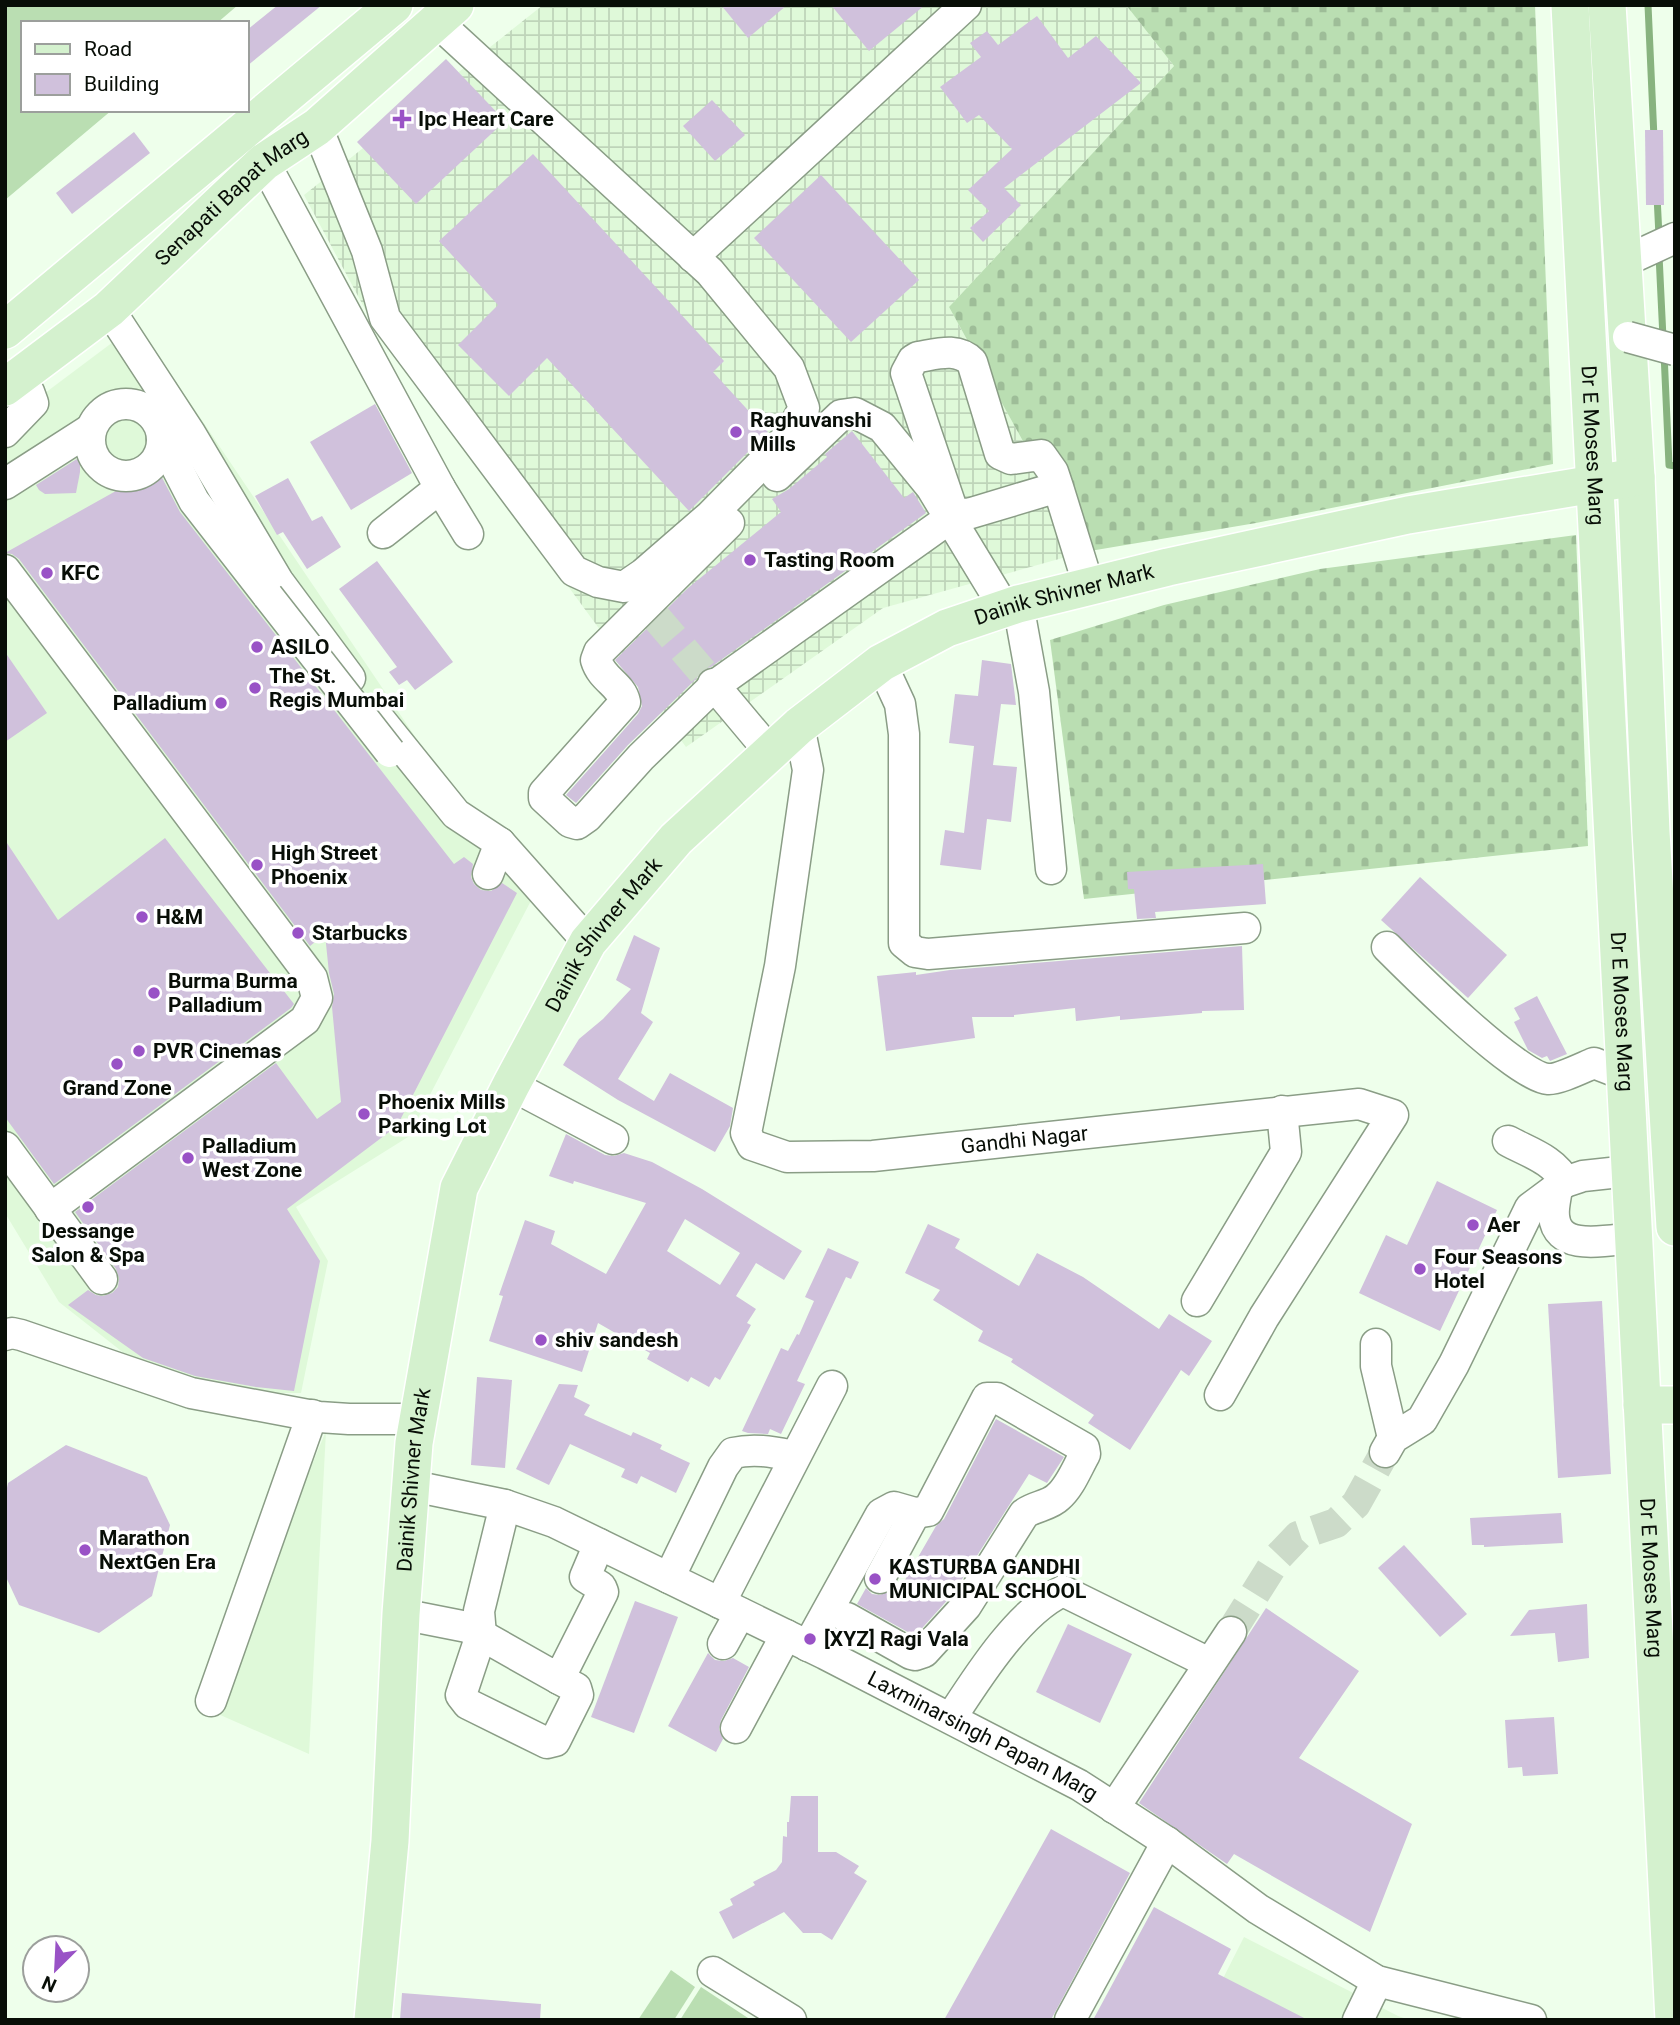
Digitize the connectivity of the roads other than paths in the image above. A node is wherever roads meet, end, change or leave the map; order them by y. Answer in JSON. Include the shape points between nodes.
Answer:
{"nodes":[{"id":1,"x":394,"y":5,"type":"edge"},
{"id":2,"x":966,"y":5,"type":"edge"},
{"id":3,"x":1570,"y":5,"type":"edge"},
{"id":4,"x":1607,"y":5,"type":"edge"},
{"id":5,"x":446,"y":13,"type":"edge"},
{"id":6,"x":317,"y":127,"type":"junction"},
{"id":7,"x":264,"y":162,"type":"junction"},
{"id":8,"x":1655,"y":247,"type":"edge"},
{"id":9,"x":693,"y":257,"type":"junction"},
{"id":10,"x":1584,"y":266,"type":"junction"},
{"id":11,"x":109,"y":309,"type":"junction"},
{"id":12,"x":8,"y":322,"type":"edge"},
{"id":13,"x":1587,"y":337,"type":"junction"},
{"id":14,"x":1628,"y":337,"type":"junction"},
{"id":15,"x":1675,"y":350,"type":"edge"},
{"id":16,"x":11,"y":382,"type":"edge"},
{"id":17,"x":91,"y":429,"type":"junction"},
{"id":18,"x":5,"y":432,"type":"edge"},
{"id":19,"x":162,"y":439,"type":"junction"},
{"id":20,"x":1636,"y":477,"type":"junction"},
{"id":21,"x":1594,"y":482,"type":"junction"},
{"id":22,"x":5,"y":484,"type":"edge"},
{"id":23,"x":1058,"y":487,"type":"junction"},
{"id":24,"x":440,"y":488,"type":"junction"},
{"id":25,"x":950,"y":518,"type":"junction"},
{"id":26,"x":383,"y":533,"type":"dead end"},
{"id":27,"x":468,"y":534,"type":"dead end"},
{"id":28,"x":5,"y":570,"type":"edge"},
{"id":29,"x":1089,"y":587,"type":"junction"},
{"id":30,"x":273,"y":589,"type":"junction"},
{"id":31,"x":1012,"y":606,"type":"junction"},
{"id":32,"x":881,"y":663,"type":"junction"},
{"id":33,"x":713,"y":685,"type":"junction"},
{"id":34,"x":799,"y":726,"type":"junction"},
{"id":35,"x":770,"y":752,"type":"junction"},
{"id":36,"x":1612,"y":832,"type":"junction"},
{"id":37,"x":1651,"y":832,"type":"junction"},
{"id":38,"x":494,"y":859,"type":"junction"},
{"id":39,"x":1051,"y":869,"type":"dead end"},
{"id":40,"x":1245,"y":929,"type":"dead end"},
{"id":41,"x":588,"y":942,"type":"junction"},
{"id":42,"x":1387,"y":947,"type":"dead end"},
{"id":43,"x":1625,"y":1075,"type":"junction"},
{"id":44,"x":511,"y":1085,"type":"junction"},
{"id":45,"x":1282,"y":1111,"type":"junction"},
{"id":46,"x":612,"y":1139,"type":"dead end"},
{"id":47,"x":1508,"y":1141,"type":"dead end"},
{"id":48,"x":5,"y":1147,"type":"edge"},
{"id":49,"x":1629,"y":1171,"type":"junction"},
{"id":50,"x":1561,"y":1185,"type":"junction"},
{"id":51,"x":50,"y":1209,"type":"junction"},
{"id":52,"x":1675,"y":1227,"type":"edge"},
{"id":53,"x":1633,"y":1238,"type":"junction"},
{"id":54,"x":102,"y":1279,"type":"dead end"},
{"id":55,"x":1196,"y":1301,"type":"dead end"},
{"id":56,"x":5,"y":1335,"type":"edge"},
{"id":57,"x":1376,"y":1343,"type":"dead end"},
{"id":58,"x":832,"y":1386,"type":"dead end"},
{"id":59,"x":1220,"y":1395,"type":"dead end"},
{"id":60,"x":1658,"y":1405,"type":"edge"},
{"id":61,"x":312,"y":1415,"type":"junction"},
{"id":62,"x":418,"y":1419,"type":"junction"},
{"id":63,"x":794,"y":1456,"type":"junction"},
{"id":64,"x":413,"y":1486,"type":"junction"},
{"id":65,"x":505,"y":1505,"type":"junction"},
{"id":66,"x":915,"y":1513,"type":"junction"},
{"id":67,"x":599,"y":1544,"type":"junction"},
{"id":68,"x":669,"y":1578,"type":"junction"},
{"id":69,"x":880,"y":1578,"type":"dead end"},
{"id":70,"x":730,"y":1608,"type":"junction"},
{"id":71,"x":401,"y":1614,"type":"junction"},
{"id":72,"x":1231,"y":1632,"type":"tunnel mouth"},
{"id":73,"x":481,"y":1635,"type":"junction"},
{"id":74,"x":823,"y":1638,"type":"junction"},
{"id":75,"x":723,"y":1644,"type":"dead end"},
{"id":76,"x":1209,"y":1663,"type":"junction"},
{"id":77,"x":559,"y":1679,"type":"junction"},
{"id":78,"x":211,"y":1701,"type":"dead end"},
{"id":79,"x":951,"y":1718,"type":"junction"},
{"id":80,"x":736,"y":1728,"type":"dead end"},
{"id":81,"x":1668,"y":1772,"type":"edge"},
{"id":82,"x":1114,"y":1808,"type":"junction"},
{"id":83,"x":1167,"y":1842,"type":"junction"},
{"id":84,"x":713,"y":1972,"type":"dead end"},
{"id":85,"x":1377,"y":1982,"type":"junction"},
{"id":86,"x":373,"y":2020,"type":"edge"},
{"id":87,"x":791,"y":2020,"type":"edge"},
{"id":88,"x":1070,"y":2020,"type":"edge"},
{"id":89,"x":1358,"y":2020,"type":"edge"},
{"id":90,"x":1531,"y":2020,"type":"edge"},
{"id":91,"x":1674,"y":2020,"type":"edge"}],
"edges":[{"from":1,"to":12,"type":"main road","name":"Senapati Bapat Marg"},
{"from":2,"to":9,"type":"street"},
{"from":3,"to":10,"type":"main road","name":"Dr E Moses Marg"},
{"from":4,"to":8,"type":"main road","name":"Dr E Moses Marg"},
{"from":5,"to":6,"type":"main road","name":"Senapati Bapat Marg"},
{"from":5,"to":9,"type":"street"},
{"from":6,"to":7,"type":"main road","name":"Senapati Bapat Marg"},
{"from":6,"to":9,"type":"street","via":[[367,251],[385,318],[574,572],[598,582],[624,587],[643,574],[710,516],[788,438],[804,408],[789,368]]},
{"from":7,"to":11,"type":"main road","name":"Senapati Bapat Marg"},
{"from":7,"to":24,"type":"street"},
{"from":8,"to":10,"type":"street"},
{"from":8,"to":14,"type":"main road","name":"Dr E Moses Marg"},
{"from":10,"to":13,"type":"main road","name":"Dr E Moses Marg"},
{"from":11,"to":16,"type":"main road","name":"Senapati Bapat Marg"},
{"from":11,"to":30,"type":"street","via":[[190,433]]},
{"from":13,"to":14,"type":"street"},
{"from":13,"to":21,"type":"main road","name":"Dr E Moses Marg"},
{"from":14,"to":15,"type":"street","bridge":true},
{"from":14,"to":20,"type":"main road","name":"Dr E Moses Marg"},
{"from":16,"to":18,"type":"street","via":[[29,392],[33,403]]},
{"from":17,"to":19,"type":"street","via":[[106,410],[131,404],[153,416]]},
{"from":17,"to":19,"type":"street","via":[[91,452],[97,462],[126,477],[156,461]]},
{"from":17,"to":22,"type":"street"},
{"from":19,"to":30,"type":"street","via":[[194,500]]},
{"from":20,"to":21,"type":"main road","name":"Dainik Shivner Mark"},
{"from":20,"to":37,"type":"main road","name":"Dr E Moses Marg"},
{"from":21,"to":29,"type":"main road","name":"Dainik Shivner Mark","via":[[1408,514]]},
{"from":21,"to":36,"type":"main road","name":"Dr E Moses Marg"},
{"from":23,"to":23,"type":"street","via":[[1041,455],[1011,459],[1000,454],[972,362],[955,352],[913,360],[906,373],[952,509],[968,514]]},
{"from":23,"to":29,"type":"street"},
{"from":24,"to":26,"type":"street"},
{"from":24,"to":27,"type":"street"},
{"from":25,"to":31,"type":"street"},
{"from":25,"to":33,"type":"street"},
{"from":25,"to":33,"type":"street","via":[[882,427],[855,413],[841,415],[744,508],[650,611],[599,652],[599,671],[625,698],[624,706],[547,788],[544,798],[577,824]]},
{"from":28,"to":51,"type":"street","via":[[312,978],[317,998],[305,1020]]},
{"from":29,"to":31,"type":"main road","name":"Dainik Shivner Mark"},
{"from":30,"to":38,"type":"street","bridge":true,"via":[[448,825]]},
{"from":30,"to":38,"type":"street","via":[[269,607],[359,727],[400,747]]},
{"from":31,"to":32,"type":"main road","name":"Dainik Shivner Mark","via":[[947,628]]},
{"from":31,"to":39,"type":"street","via":[[1034,692]]},
{"from":32,"to":34,"type":"main road","name":"Dainik Shivner Mark"},
{"from":32,"to":40,"type":"street","via":[[900,704],[904,734],[904,943],[915,952]]},
{"from":33,"to":35,"type":"street"},
{"from":34,"to":35,"type":"main road","name":"Dainik Shivner Mark"},
{"from":34,"to":45,"type":"street","name":"Gandhi Nagar","via":[[808,770],[780,966],[746,1133],[752,1145],[787,1157],[873,1156]]},
{"from":35,"to":41,"type":"main road","name":"Dainik Shivner Mark","via":[[676,839]]},
{"from":36,"to":37,"type":"main road"},
{"from":36,"to":43,"type":"main road","name":"Dr E Moses Marg"},
{"from":37,"to":52,"type":"main road","name":"Dr E Moses Marg"},
{"from":38,"to":41,"type":"street"},
{"from":41,"to":44,"type":"main road","name":"Dainik Shivner Mark"},
{"from":42,"to":43,"type":"street","via":[[1442,1002],[1528,1072],[1549,1079],[1594,1063]]},
{"from":43,"to":49,"type":"main road","name":"Dr E Moses Marg"},
{"from":44,"to":46,"type":"street"},
{"from":44,"to":62,"type":"main road","name":"Dainik Shivner Mark","via":[[459,1188]]},
{"from":45,"to":55,"type":"street","via":[[1286,1153]]},
{"from":45,"to":59,"type":"street","name":"Gandhi Nagar","via":[[1359,1104],[1392,1115]]},
{"from":47,"to":50,"type":"street","via":[[1552,1164],[1562,1174]]},
{"from":48,"to":51,"type":"street"},
{"from":49,"to":50,"type":"street","via":[[1583,1176]]},
{"from":49,"to":53,"type":"main road","name":"Dr E Moses Marg"},
{"from":50,"to":53,"type":"street","via":[[1554,1216],[1558,1230],[1567,1238],[1589,1242]]},
{"from":50,"to":57,"type":"street","via":[[1524,1217],[1422,1420],[1389,1445]]},
{"from":51,"to":54,"type":"street"},
{"from":53,"to":60,"type":"main road","name":"Dr E Moses Marg"},
{"from":56,"to":61,"type":"street","via":[[21,1335],[191,1393]]},
{"from":58,"to":63,"type":"street"},
{"from":60,"to":81,"type":"main road","name":"Dr E Moses Marg"},
{"from":61,"to":62,"type":"street"},
{"from":61,"to":78,"type":"street"},
{"from":62,"to":64,"type":"main road","name":"Dainik Shivner Mark"},
{"from":63,"to":68,"type":"street","via":[[766,1450],[733,1453]]},
{"from":63,"to":70,"type":"street"},
{"from":64,"to":65,"type":"street","name":"Laxminarsingh Papan Marg"},
{"from":64,"to":71,"type":"main road","name":"Dainik Shivner Mark"},
{"from":65,"to":67,"type":"street","name":"Laxminarsingh Papan Marg"},
{"from":65,"to":73,"type":"street","via":[[479,1611]]},
{"from":66,"to":69,"type":"street"},
{"from":66,"to":74,"type":"street","via":[[894,1507],[881,1514]]},
{"from":66,"to":74,"type":"street","via":[[928,1511],[990,1397],[1086,1451],[1058,1498],[1024,1514],[966,1606],[924,1652],[915,1655]]},
{"from":67,"to":68,"type":"street","name":"Laxminarsingh Papan Marg"},
{"from":67,"to":77,"type":"street","via":[[584,1574],[603,1592]]},
{"from":68,"to":70,"type":"street","name":"Laxminarsingh Papan Marg"},
{"from":70,"to":74,"type":"street","name":"Laxminarsingh Papan Marg"},
{"from":70,"to":75,"type":"street"},
{"from":71,"to":73,"type":"street","via":[[467,1627]]},
{"from":71,"to":86,"type":"main road","name":"Dainik Shivner Mark","via":[[390,1841]]},
{"from":72,"to":76,"type":"street"},
{"from":73,"to":77,"type":"street"},
{"from":73,"to":77,"type":"street","via":[[462,1688],[468,1704],[552,1743],[578,1695],[576,1688]]},
{"from":74,"to":79,"type":"street","name":"Laxminarsingh Papan Marg","via":[[892,1673]]},
{"from":74,"to":80,"type":"street"},
{"from":76,"to":79,"type":"street","via":[[1063,1591],[1046,1598],[1019,1626]]},
{"from":76,"to":82,"type":"street"},
{"from":79,"to":82,"type":"street","name":"Laxminarsingh Papan Marg"},
{"from":81,"to":91,"type":"main road","name":"Dr E Moses Marg"},
{"from":82,"to":83,"type":"street","name":"Laxminarsingh Papan Marg"},
{"from":83,"to":85,"type":"street","name":"Laxminarsingh Papan Marg","via":[[1258,1909]]},
{"from":83,"to":88,"type":"street"},
{"from":84,"to":87,"type":"street"},
{"from":85,"to":89,"type":"street"},
{"from":85,"to":90,"type":"street","name":"Laxminarsingh Papan Marg"}]}
